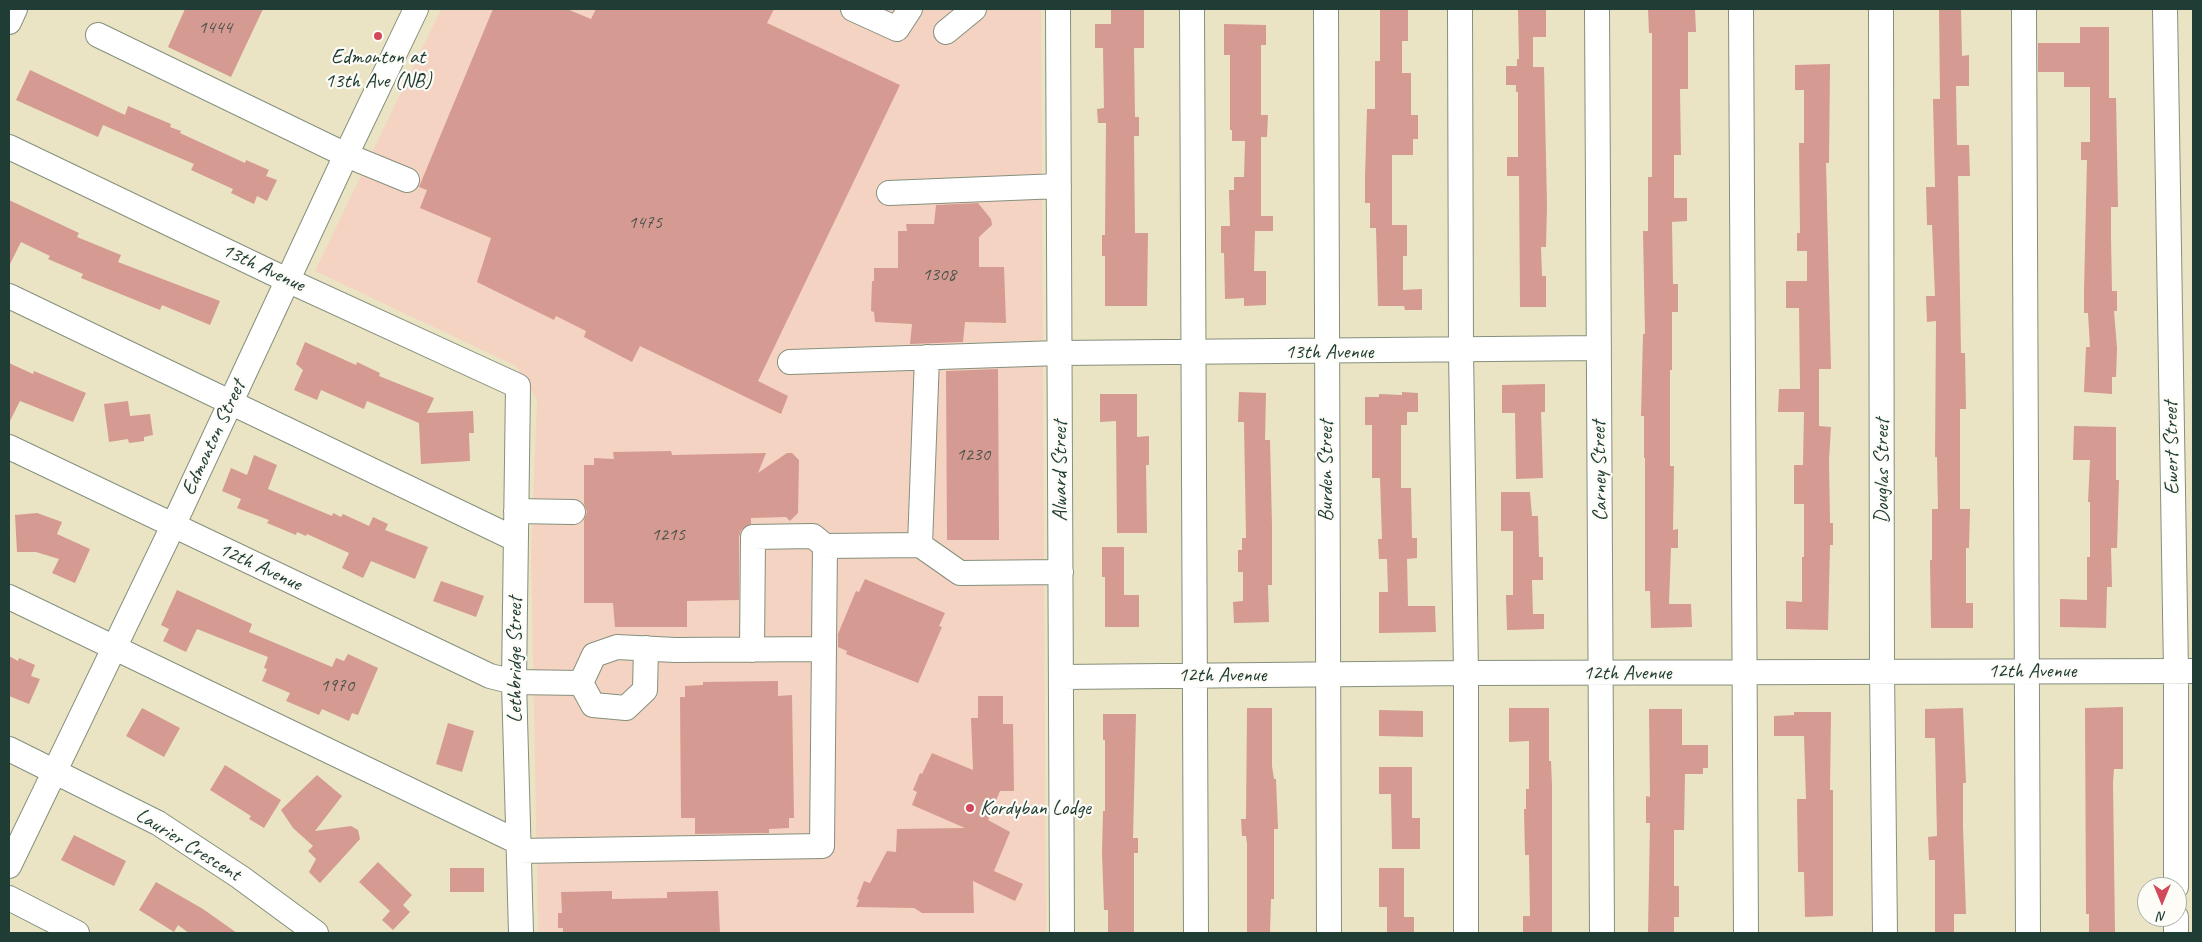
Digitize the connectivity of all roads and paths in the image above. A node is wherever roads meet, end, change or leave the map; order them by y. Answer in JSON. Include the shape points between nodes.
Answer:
{"nodes":[{"id":1,"x":15,"y":9,"type":"edge"},
{"id":2,"x":416,"y":9,"type":"edge"},
{"id":3,"x":853,"y":9,"type":"edge"},
{"id":4,"x":910,"y":9,"type":"edge"},
{"id":5,"x":974,"y":9,"type":"edge"},
{"id":6,"x":1058,"y":9,"type":"edge"},
{"id":7,"x":1192,"y":9,"type":"edge"},
{"id":8,"x":1326,"y":9,"type":"edge"},
{"id":9,"x":1460,"y":9,"type":"edge"},
{"id":10,"x":1597,"y":9,"type":"edge"},
{"id":11,"x":1741,"y":9,"type":"edge"},
{"id":12,"x":1881,"y":9,"type":"edge"},
{"id":13,"x":2024,"y":9,"type":"edge"},
{"id":14,"x":2166,"y":9,"type":"edge"},
{"id":15,"x":9,"y":22,"type":"edge"},
{"id":16,"x":946,"y":32,"type":"dead end"},
{"id":17,"x":98,"y":35,"type":"dead end"},
{"id":18,"x":9,"y":147,"type":"edge"},
{"id":19,"x":346,"y":154,"type":"junction"},
{"id":20,"x":407,"y":180,"type":"dead end"},
{"id":21,"x":1059,"y":186,"type":"junction"},
{"id":22,"x":888,"y":193,"type":"dead end"},
{"id":23,"x":287,"y":280,"type":"junction"},
{"id":24,"x":9,"y":296,"type":"edge"},
{"id":25,"x":1598,"y":348,"type":"junction"},
{"id":26,"x":1193,"y":351,"type":"junction"},
{"id":27,"x":1460,"y":351,"type":"junction"},
{"id":28,"x":1326,"y":352,"type":"junction"},
{"id":29,"x":1059,"y":353,"type":"junction"},
{"id":30,"x":927,"y":357,"type":"junction"},
{"id":31,"x":790,"y":362,"type":"dead end"},
{"id":32,"x":518,"y":386,"type":"joint"},
{"id":33,"x":230,"y":403,"type":"junction"},
{"id":34,"x":9,"y":447,"type":"edge"},
{"id":35,"x":516,"y":511,"type":"junction"},
{"id":36,"x":573,"y":512,"type":"dead end"},
{"id":37,"x":173,"y":526,"type":"junction"},
{"id":38,"x":516,"y":538,"type":"junction"},
{"id":39,"x":920,"y":545,"type":"junction"},
{"id":40,"x":825,"y":546,"type":"junction"},
{"id":41,"x":1061,"y":572,"type":"junction"},
{"id":42,"x":9,"y":598,"type":"edge"},
{"id":43,"x":113,"y":646,"type":"junction"},
{"id":44,"x":646,"y":648,"type":"junction"},
{"id":45,"x":824,"y":649,"type":"junction"},
{"id":46,"x":752,"y":650,"type":"junction"},
{"id":47,"x":2026,"y":670,"type":"junction"},
{"id":48,"x":1882,"y":671,"type":"junction"},
{"id":49,"x":2184,"y":672,"type":"edge"},
{"id":50,"x":1466,"y":673,"type":"junction"},
{"id":51,"x":1602,"y":673,"type":"junction"},
{"id":52,"x":1745,"y":673,"type":"junction"},
{"id":53,"x":1195,"y":675,"type":"junction"},
{"id":54,"x":1327,"y":675,"type":"junction"},
{"id":55,"x":1062,"y":677,"type":"junction"},
{"id":56,"x":514,"y":682,"type":"junction"},
{"id":57,"x":581,"y":683,"type":"junction"},
{"id":58,"x":9,"y":749,"type":"edge"},
{"id":59,"x":53,"y":770,"type":"junction"},
{"id":60,"x":518,"y":846,"type":"junction"},
{"id":61,"x":9,"y":866,"type":"edge"},
{"id":62,"x":2176,"y":877,"type":"edge"},
{"id":63,"x":9,"y":898,"type":"edge"},
{"id":64,"x":77,"y":933,"type":"edge"},
{"id":65,"x":316,"y":933,"type":"edge"},
{"id":66,"x":521,"y":933,"type":"edge"},
{"id":67,"x":1062,"y":933,"type":"edge"},
{"id":68,"x":1196,"y":933,"type":"edge"},
{"id":69,"x":1329,"y":933,"type":"edge"},
{"id":70,"x":1466,"y":933,"type":"edge"},
{"id":71,"x":1602,"y":933,"type":"edge"},
{"id":72,"x":1746,"y":933,"type":"edge"},
{"id":73,"x":1885,"y":933,"type":"edge"},
{"id":74,"x":2028,"y":933,"type":"edge"}],
"edges":[{"from":1,"to":15,"type":"street"},
{"from":2,"to":19,"type":"street","name":"Edmonton Street"},
{"from":3,"to":4,"type":"street","via":[[897,29]]},
{"from":5,"to":16,"type":"street"},
{"from":6,"to":21,"type":"street","name":"Alward Street"},
{"from":7,"to":26,"type":"street"},
{"from":8,"to":28,"type":"street","name":"Burden Street"},
{"from":9,"to":27,"type":"street"},
{"from":10,"to":25,"type":"street","name":"Carney Street"},
{"from":11,"to":52,"type":"street"},
{"from":12,"to":48,"type":"street","name":"Douglas Street"},
{"from":13,"to":47,"type":"street"},
{"from":14,"to":49,"type":"street","name":"Ewert Street"},
{"from":17,"to":19,"type":"street"},
{"from":18,"to":23,"type":"street","name":"13th Avenue"},
{"from":19,"to":20,"type":"street"},
{"from":19,"to":23,"type":"street","name":"Edmonton Street"},
{"from":21,"to":22,"type":"street"},
{"from":21,"to":29,"type":"street","name":"Alward Street"},
{"from":23,"to":32,"type":"street","name":"13th Avenue"},
{"from":23,"to":33,"type":"street","name":"Edmonton Street"},
{"from":24,"to":33,"type":"street"},
{"from":25,"to":27,"type":"street","name":"13th Avenue"},
{"from":25,"to":51,"type":"street","name":"Carney Street"},
{"from":26,"to":28,"type":"street","name":"13th Avenue"},
{"from":26,"to":29,"type":"street","name":"13th Avenue"},
{"from":26,"to":53,"type":"street"},
{"from":27,"to":28,"type":"street","name":"13th Avenue"},
{"from":27,"to":50,"type":"street"},
{"from":28,"to":54,"type":"street","name":"Burden Street"},
{"from":29,"to":30,"type":"street","name":"13th Avenue"},
{"from":29,"to":41,"type":"street","name":"Alward Street"},
{"from":30,"to":31,"type":"street","name":"13th Avenue"},
{"from":30,"to":39,"type":"street"},
{"from":32,"to":35,"type":"street","name":"Lethbridge Street"},
{"from":33,"to":37,"type":"street","name":"Edmonton Street"},
{"from":33,"to":38,"type":"street"},
{"from":34,"to":37,"type":"street","name":"12th Avenue"},
{"from":35,"to":36,"type":"street"},
{"from":35,"to":38,"type":"street","name":"Lethbridge Street"},
{"from":37,"to":43,"type":"street","name":"Edmonton Street"},
{"from":37,"to":56,"type":"street","name":"12th Avenue","via":[[490,676]]},
{"from":38,"to":56,"type":"street","name":"Lethbridge Street"},
{"from":39,"to":40,"type":"street"},
{"from":39,"to":41,"type":"street","via":[[960,573]]},
{"from":40,"to":45,"type":"street"},
{"from":40,"to":46,"type":"street","via":[[813,536],[753,537]]},
{"from":41,"to":55,"type":"street","name":"Alward Street"},
{"from":42,"to":43,"type":"street"},
{"from":43,"to":59,"type":"street","name":"Edmonton Street"},
{"from":43,"to":60,"type":"street"},
{"from":44,"to":46,"type":"street"},
{"from":44,"to":57,"type":"street","via":[[617,647],[594,655]]},
{"from":44,"to":57,"type":"street","via":[[645,690],[626,708],[593,705]]},
{"from":45,"to":46,"type":"street"},
{"from":45,"to":60,"type":"street","via":[[822,846]]},
{"from":47,"to":48,"type":"street","name":"12th Avenue"},
{"from":47,"to":49,"type":"street","name":"12th Avenue"},
{"from":47,"to":74,"type":"street"},
{"from":48,"to":52,"type":"street","name":"12th Avenue"},
{"from":48,"to":73,"type":"street","name":"Douglas Street"},
{"from":49,"to":62,"type":"street","name":"Ewert Street"},
{"from":50,"to":51,"type":"street","name":"12th Avenue"},
{"from":50,"to":54,"type":"street","name":"12th Avenue"},
{"from":50,"to":70,"type":"street"},
{"from":51,"to":52,"type":"street","name":"12th Avenue"},
{"from":51,"to":71,"type":"street","name":"Carney Street"},
{"from":52,"to":72,"type":"street"},
{"from":53,"to":54,"type":"street","name":"12th Avenue"},
{"from":53,"to":55,"type":"street","name":"12th Avenue"},
{"from":53,"to":68,"type":"street"},
{"from":54,"to":69,"type":"street","name":"Burden Street"},
{"from":55,"to":67,"type":"street","name":"Alward Street"},
{"from":56,"to":57,"type":"street","name":"12th Avenue"},
{"from":56,"to":60,"type":"street","name":"Lethbridge Street"},
{"from":58,"to":59,"type":"street","name":"Laurier Crescent"},
{"from":59,"to":61,"type":"street","name":"Edmonton Street"},
{"from":59,"to":65,"type":"street","name":"Laurier Crescent","via":[[165,828]]},
{"from":60,"to":66,"type":"street","name":"Lethbridge Street"},
{"from":63,"to":64,"type":"street"}]}
